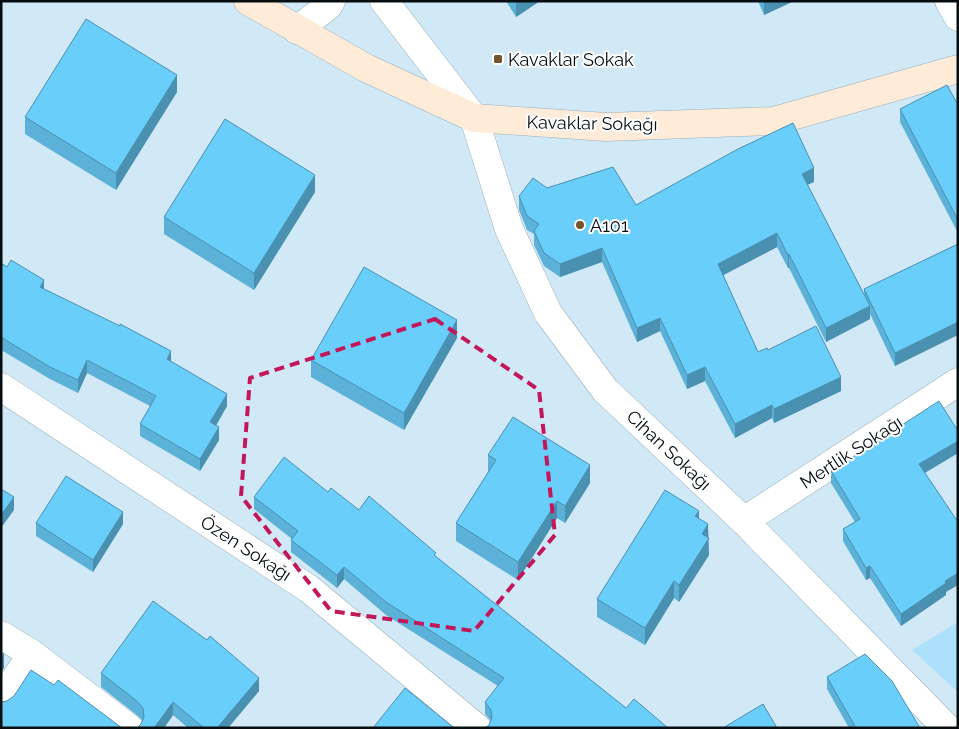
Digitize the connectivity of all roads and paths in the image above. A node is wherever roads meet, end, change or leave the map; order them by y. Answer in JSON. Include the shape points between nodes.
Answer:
{"nodes":[{"id":1,"x":248,"y":1,"type":"edge"},
{"id":2,"x":331,"y":1,"type":"edge"},
{"id":3,"x":384,"y":1,"type":"edge"},
{"id":4,"x":949,"y":1,"type":"edge"},
{"id":5,"x":958,"y":17,"type":"edge"},
{"id":6,"x":297,"y":30,"type":"junction"},
{"id":7,"x":958,"y":69,"type":"edge"},
{"id":8,"x":474,"y":118,"type":"junction"},
{"id":9,"x":958,"y":382,"type":"edge"},
{"id":10,"x":1,"y":387,"type":"edge"},
{"id":11,"x":744,"y":521,"type":"junction"},
{"id":12,"x":1,"y":635,"type":"edge"},
{"id":13,"x":32,"y":654,"type":"junction"},
{"id":14,"x":1,"y":700,"type":"edge"},
{"id":15,"x":129,"y":728,"type":"edge"},
{"id":16,"x":477,"y":728,"type":"edge"},
{"id":17,"x":947,"y":728,"type":"edge"}],
"edges":[{"from":1,"to":6,"type":"street","name":"Kavaklar Sokağı"},
{"from":2,"to":6,"type":"street"},
{"from":3,"to":8,"type":"street"},
{"from":4,"to":5,"type":"street"},
{"from":6,"to":8,"type":"street","name":"Kavaklar Sokağı","via":[[366,68]]},
{"from":7,"to":8,"type":"street","name":"Kavaklar Sokağı","via":[[774,121],[606,127]]},
{"from":8,"to":11,"type":"street","name":"Cihan Sokağı","via":[[509,229],[548,313],[605,390]]},
{"from":9,"to":11,"type":"street","name":"Mertlik Sokağı"},
{"from":10,"to":16,"type":"street","name":"Özen Sokağı","via":[[309,589]]},
{"from":11,"to":17,"type":"street","name":"Cihan Sokağı"},
{"from":12,"to":13,"type":"street"},
{"from":13,"to":14,"type":"street"},
{"from":13,"to":15,"type":"street"}]}
